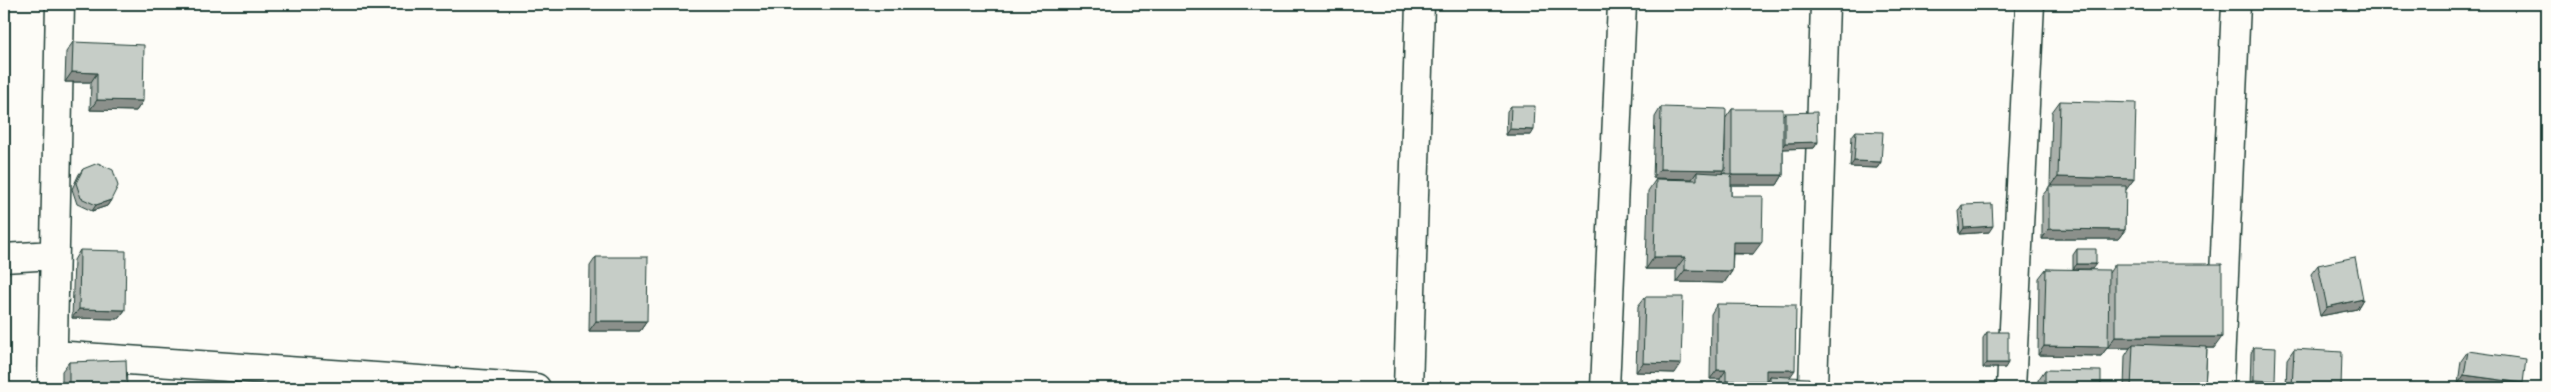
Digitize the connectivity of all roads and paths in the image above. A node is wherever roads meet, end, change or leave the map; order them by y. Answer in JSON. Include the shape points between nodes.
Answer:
{"nodes":[{"id":1,"x":60,"y":4,"type":"edge"},
{"id":2,"x":1420,"y":4,"type":"edge"},
{"id":3,"x":1622,"y":4,"type":"edge"},
{"id":4,"x":1825,"y":4,"type":"edge"},
{"id":5,"x":2030,"y":4,"type":"edge"},
{"id":6,"x":2236,"y":4,"type":"edge"},
{"id":7,"x":53,"y":255,"type":"junction"},
{"id":8,"x":4,"y":258,"type":"edge"},
{"id":9,"x":54,"y":355,"type":"junction"},
{"id":10,"x":52,"y":388,"type":"edge"},
{"id":11,"x":536,"y":388,"type":"edge"},
{"id":12,"x":1408,"y":388,"type":"edge"},
{"id":13,"x":1606,"y":388,"type":"edge"},
{"id":14,"x":1813,"y":388,"type":"edge"},
{"id":15,"x":2011,"y":388,"type":"edge"},
{"id":16,"x":2219,"y":388,"type":"edge"}],
"edges":[{"from":1,"to":7,"type":"street"},
{"from":2,"to":12,"type":"street"},
{"from":3,"to":13,"type":"street"},
{"from":4,"to":14,"type":"street"},
{"from":5,"to":15,"type":"street"},
{"from":6,"to":16,"type":"street"},
{"from":7,"to":8,"type":"street"},
{"from":7,"to":9,"type":"street"},
{"from":9,"to":10,"type":"street"},
{"from":9,"to":11,"type":"street"}]}
